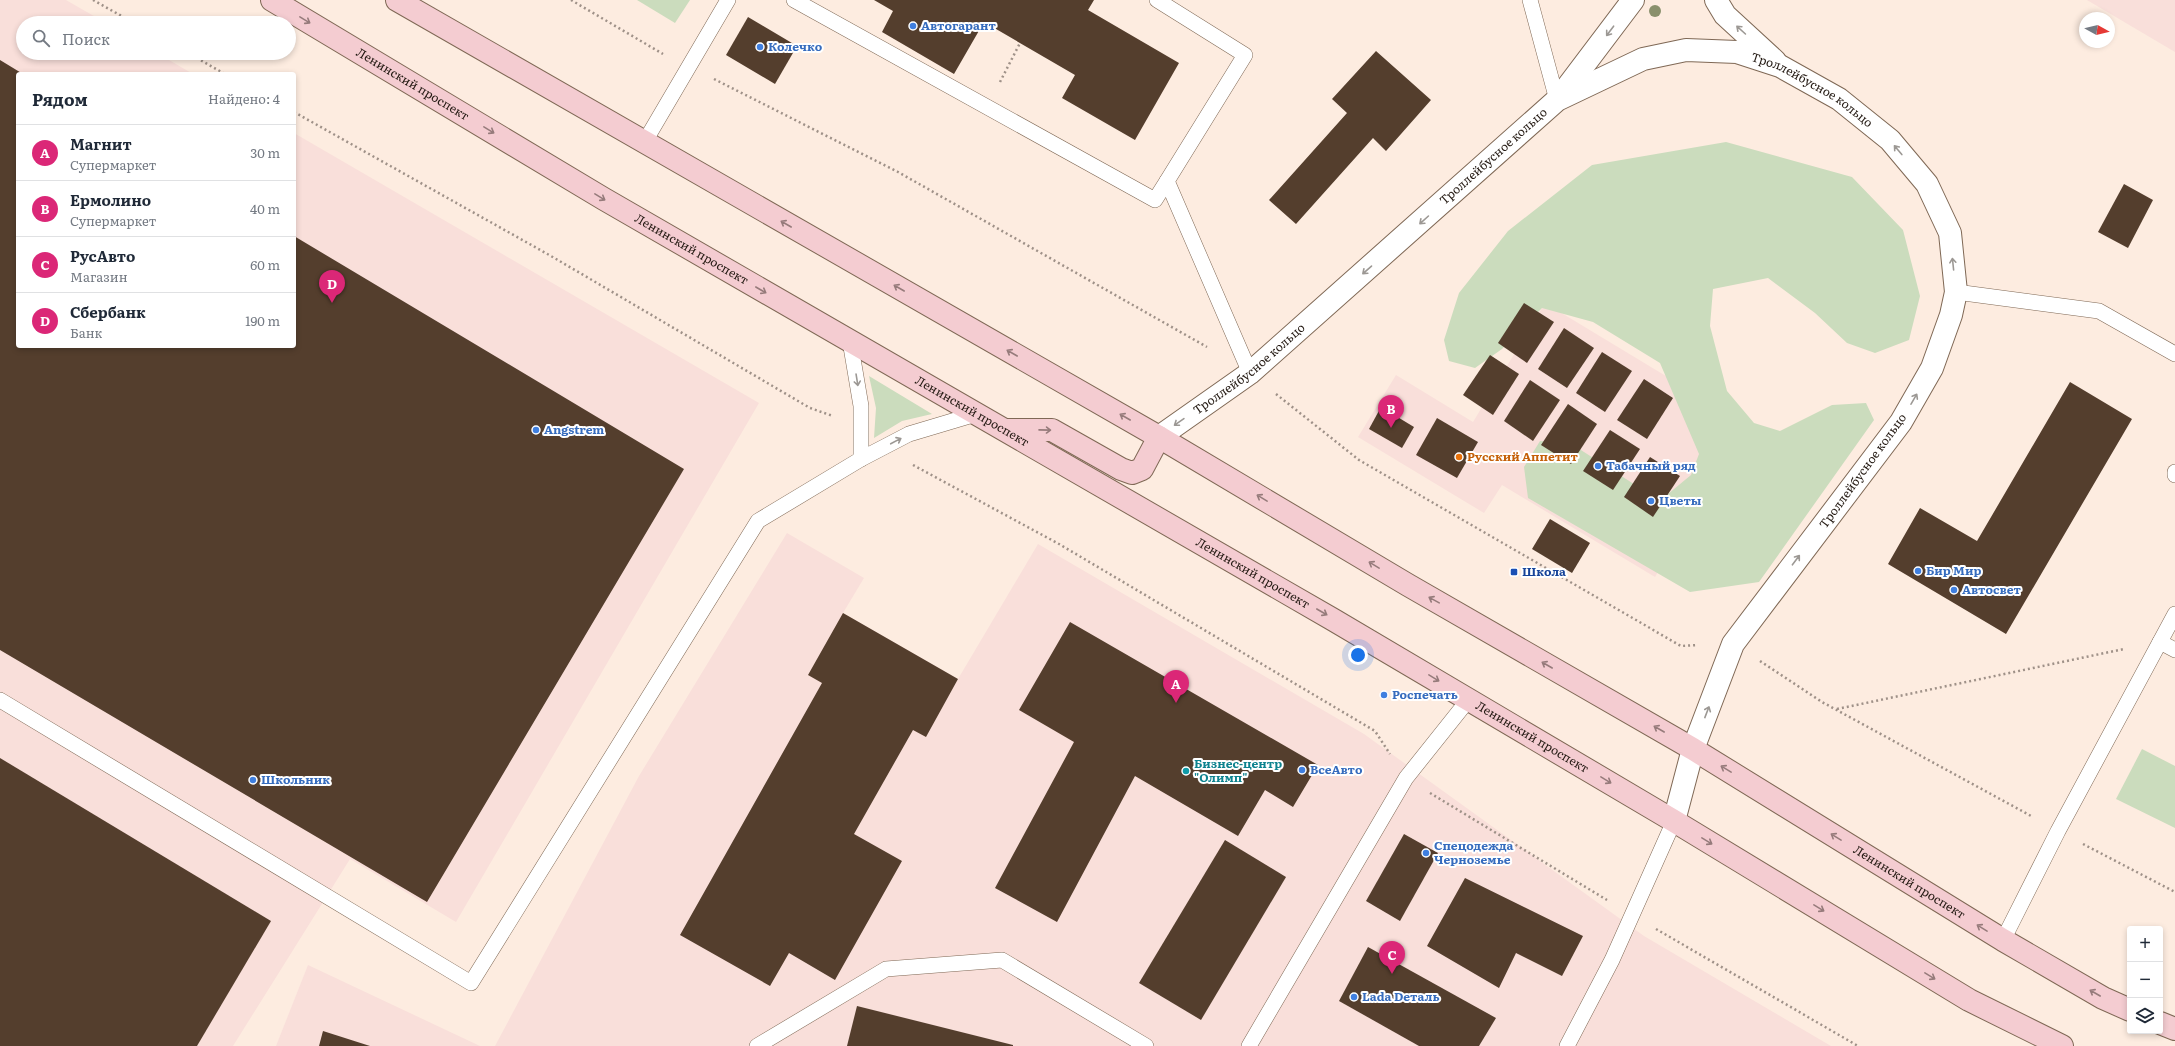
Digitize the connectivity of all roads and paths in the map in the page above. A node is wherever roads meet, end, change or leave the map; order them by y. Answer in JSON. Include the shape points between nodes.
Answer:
{"nodes":[{"id":1,"x":93,"y":0,"type":"edge"},
{"id":2,"x":272,"y":0,"type":"edge"},
{"id":3,"x":397,"y":0,"type":"edge"},
{"id":4,"x":571,"y":0,"type":"edge"},
{"id":5,"x":728,"y":0,"type":"edge"},
{"id":6,"x":794,"y":0,"type":"edge"},
{"id":7,"x":1157,"y":0,"type":"edge"},
{"id":8,"x":1530,"y":0,"type":"edge"},
{"id":9,"x":1633,"y":0,"type":"edge"},
{"id":10,"x":1716,"y":0,"type":"edge"},
{"id":11,"x":122,"y":16,"type":"edge"},
{"id":12,"x":1020,"y":43,"type":"dead end"},
{"id":13,"x":200,"y":60,"type":"edge"},
{"id":14,"x":688,"y":66,"type":"junction"},
{"id":15,"x":1780,"y":66,"type":"junction"},
{"id":16,"x":221,"y":72,"type":"edge"},
{"id":17,"x":1557,"y":100,"type":"junction"},
{"id":18,"x":986,"y":107,"type":"junction"},
{"id":19,"x":296,"y":113,"type":"edge"},
{"id":20,"x":644,"y":143,"type":"junction"},
{"id":21,"x":1167,"y":181,"type":"junction"},
{"id":22,"x":1956,"y":292,"type":"junction"},
{"id":23,"x":850,"y":341,"type":"junction"},
{"id":24,"x":2175,"y":354,"type":"edge"},
{"id":25,"x":1250,"y":373,"type":"junction"},
{"id":26,"x":976,"y":414,"type":"junction"},
{"id":27,"x":861,"y":426,"type":"junction"},
{"id":28,"x":1006,"y":430,"type":"junction"},
{"id":29,"x":1159,"y":436,"type":"junction"},
{"id":30,"x":886,"y":446,"type":"junction"},
{"id":31,"x":861,"y":459,"type":"junction"},
{"id":32,"x":2175,"y":472,"type":"edge"},
{"id":33,"x":2175,"y":475,"type":"edge"},
{"id":34,"x":2175,"y":614,"type":"edge"},
{"id":35,"x":2160,"y":642,"type":"junction"},
{"id":36,"x":1733,"y":644,"type":"junction"},
{"id":37,"x":2175,"y":650,"type":"edge"},
{"id":38,"x":1469,"y":699,"type":"junction"},
{"id":39,"x":0,"y":700,"type":"edge"},
{"id":40,"x":1837,"y":710,"type":"junction"},
{"id":41,"x":1693,"y":749,"type":"junction"},
{"id":42,"x":1406,"y":778,"type":"junction"},
{"id":43,"x":1674,"y":821,"type":"junction"},
{"id":44,"x":2058,"y":831,"type":"junction"},
{"id":45,"x":2175,"y":892,"type":"edge"},
{"id":46,"x":2003,"y":940,"type":"junction"},
{"id":47,"x":2127,"y":1009,"type":"edge"},
{"id":48,"x":2163,"y":1024,"type":"edge"},
{"id":49,"x":2175,"y":1029,"type":"edge"},
{"id":50,"x":757,"y":1046,"type":"edge"},
{"id":51,"x":1146,"y":1046,"type":"edge"},
{"id":52,"x":1249,"y":1046,"type":"edge"},
{"id":53,"x":1567,"y":1046,"type":"edge"},
{"id":54,"x":2062,"y":1046,"type":"edge"}],
"edges":[{"from":1,"to":11,"type":"path"},
{"from":2,"to":23,"type":"main road","name":"Ленинский проспект","one_way":true,"via":[[597,195]]},
{"from":3,"to":20,"type":"main road","name":"Ленинский проспект"},
{"from":4,"to":14,"type":"path"},
{"from":5,"to":14,"type":"lane"},
{"from":6,"to":18,"type":"lane"},
{"from":7,"to":21,"type":"lane","via":[[1245,56]]},
{"from":8,"to":17,"type":"lane"},
{"from":9,"to":17,"type":"street","one_way":true},
{"from":15,"to":10,"type":"street","one_way":true,"via":[[1724,15]]},
{"from":12,"to":18,"type":"path"},
{"from":13,"to":16,"type":"path"},
{"from":14,"to":20,"type":"lane"},
{"from":14,"to":25,"type":"path","via":[[898,172],[1165,321]]},
{"from":15,"to":17,"type":"street","name":"Троллейбусное кольцо","via":[[1737,52],[1686,50],[1643,59]]},
{"from":22,"to":15,"type":"street","name":"Троллейбусное кольцо","one_way":true,"via":[[1950,233],[1927,184],[1890,140],[1839,99]]},
{"from":17,"to":25,"type":"street","name":"Троллейбусное кольцо","one_way":true},
{"from":18,"to":21,"type":"lane","via":[[1155,200]]},
{"from":19,"to":27,"type":"path","via":[[551,256],[810,408]]},
{"from":29,"to":20,"type":"main road","name":"Ленинский проспект","one_way":true},
{"from":21,"to":25,"type":"lane"},
{"from":22,"to":24,"type":"lane","via":[[2099,311]]},
{"from":36,"to":22,"type":"street","name":"Троллейбусное кольцо","one_way":true,"via":[[1901,422],[1932,368],[1951,315]]},
{"from":23,"to":26,"type":"main road","name":"Ленинский проспект"},
{"from":23,"to":27,"type":"lane","one_way":true,"via":[[861,406]]},
{"from":25,"to":29,"type":"street","name":"Троллейбусное кольцо","one_way":true},
{"from":25,"to":36,"type":"path","via":[[1359,460],[1681,646]]},
{"from":26,"to":28,"type":"main road","name":"Ленинский проспект"},
{"from":30,"to":26,"type":"lane","one_way":true,"via":[[909,434]]},
{"from":27,"to":31,"type":"lane"},
{"from":28,"to":29,"type":"main road","one_way":true,"via":[[1052,430],[1121,469],[1132,472],[1142,469]]},
{"from":28,"to":38,"type":"main road","name":"Ленинский проспект","one_way":true},
{"from":41,"to":29,"type":"main road","name":"Ленинский проспект","one_way":true,"via":[[1408,585]]},
{"from":30,"to":31,"type":"lane"},
{"from":30,"to":42,"type":"path","via":[[900,457],[1059,544],[1375,731]]},
{"from":31,"to":39,"type":"lane","via":[[758,521],[471,983]]},
{"from":32,"to":33,"type":"lane"},
{"from":34,"to":35,"type":"lane"},
{"from":35,"to":37,"type":"lane"},
{"from":35,"to":40,"type":"path"},
{"from":35,"to":44,"type":"lane"},
{"from":36,"to":40,"type":"path"},
{"from":41,"to":36,"type":"street","name":"Троллейбусное кольцо","one_way":true},
{"from":38,"to":42,"type":"lane"},
{"from":38,"to":43,"type":"main road","name":"Ленинский проспект","one_way":true},
{"from":40,"to":44,"type":"path"},
{"from":41,"to":43,"type":"street"},
{"from":46,"to":41,"type":"main road","name":"Ленинский проспект","one_way":true},
{"from":42,"to":52,"type":"lane"},
{"from":43,"to":53,"type":"lane","via":[[1615,954]]},
{"from":43,"to":54,"type":"main road","name":"Ленинский проспект","one_way":true,"via":[[1969,1000]]},
{"from":44,"to":45,"type":"path"},
{"from":44,"to":46,"type":"lane"},
{"from":47,"to":46,"type":"main road","name":"Ленинский проспект","one_way":true,"via":[[2103,998]]},
{"from":48,"to":49,"type":"main road"},
{"from":50,"to":51,"type":"lane","via":[[886,969],[1002,960]]}]}
